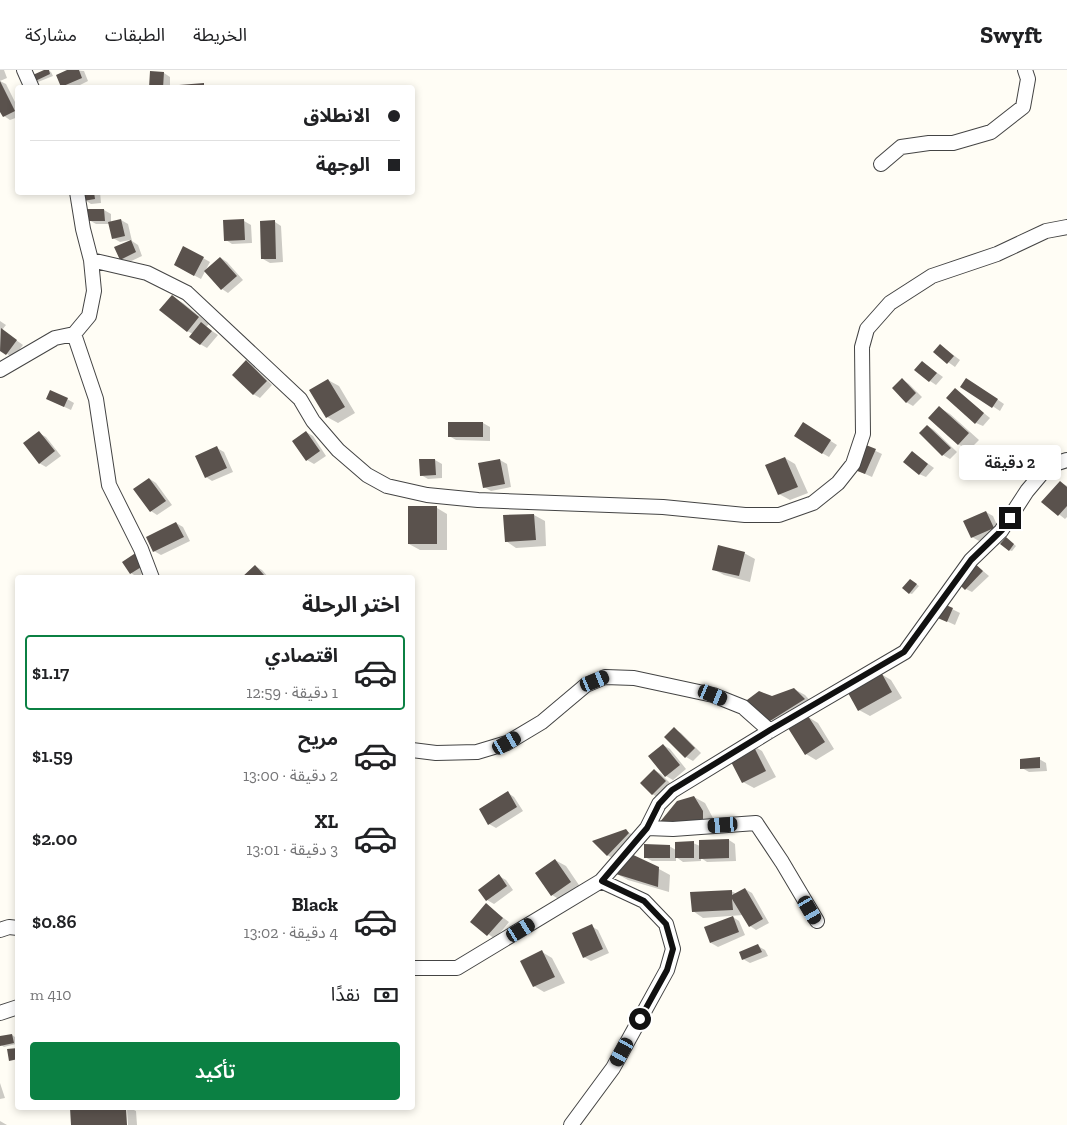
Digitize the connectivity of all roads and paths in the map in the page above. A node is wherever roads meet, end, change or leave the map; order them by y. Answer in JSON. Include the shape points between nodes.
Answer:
{"nodes":[{"id":1,"x":24,"y":70,"type":"edge"},
{"id":2,"x":1025,"y":70,"type":"edge"},
{"id":3,"x":31,"y":85,"type":"edge"},
{"id":4,"x":881,"y":164,"type":"dead end"},
{"id":5,"x":77,"y":195,"type":"edge"},
{"id":6,"x":1067,"y":227,"type":"edge"},
{"id":7,"x":91,"y":260,"type":"junction"},
{"id":8,"x":74,"y":334,"type":"junction"},
{"id":9,"x":0,"y":370,"type":"edge"},
{"id":10,"x":1067,"y":460,"type":"edge"},
{"id":11,"x":151,"y":575,"type":"edge"},
{"id":12,"x":770,"y":730,"type":"junction"},
{"id":13,"x":415,"y":750,"type":"edge"},
{"id":14,"x":647,"y":828,"type":"junction"},
{"id":15,"x":602,"y":881,"type":"junction"},
{"id":16,"x":817,"y":921,"type":"dead end"},
{"id":17,"x":15,"y":928,"type":"edge"},
{"id":18,"x":0,"y":930,"type":"edge"},
{"id":19,"x":415,"y":968,"type":"edge"},
{"id":20,"x":15,"y":1008,"type":"edge"},
{"id":21,"x":0,"y":1013,"type":"edge"},
{"id":22,"x":571,"y":1125,"type":"edge"}],
"edges":[{"from":1,"to":3,"type":"street"},
{"from":2,"to":4,"type":"street","via":[[1028,79],[1023,107],[991,132],[953,143],[901,147]]},
{"from":5,"to":7,"type":"street"},
{"from":6,"to":7,"type":"street","via":[[932,276],[890,303],[867,329],[862,347],[863,434],[852,464],[838,483],[813,503],[778,515],[478,500],[428,495],[387,486],[367,475],[338,450],[313,421],[300,399],[187,292],[148,273]]},
{"from":7,"to":8,"type":"street","via":[[94,290],[89,316]]},
{"from":8,"to":9,"type":"street","via":[[55,338]]},
{"from":8,"to":11,"type":"street","via":[[96,399],[109,485]]},
{"from":10,"to":12,"type":"street","via":[[1048,466],[1002,530],[971,560],[904,652]]},
{"from":12,"to":13,"type":"street","via":[[743,708],[713,695],[634,678],[605,677],[586,685],[542,722],[507,743],[477,752]]},
{"from":12,"to":14,"type":"street","via":[[672,790],[659,804]]},
{"from":14,"to":15,"type":"street"},
{"from":14,"to":16,"type":"street","via":[[756,823]]},
{"from":15,"to":19,"type":"street","via":[[457,968]]},
{"from":15,"to":22,"type":"street","via":[[644,901],[666,924],[673,949],[667,970],[613,1068]]},
{"from":17,"to":18,"type":"street"},
{"from":20,"to":21,"type":"street"}]}
